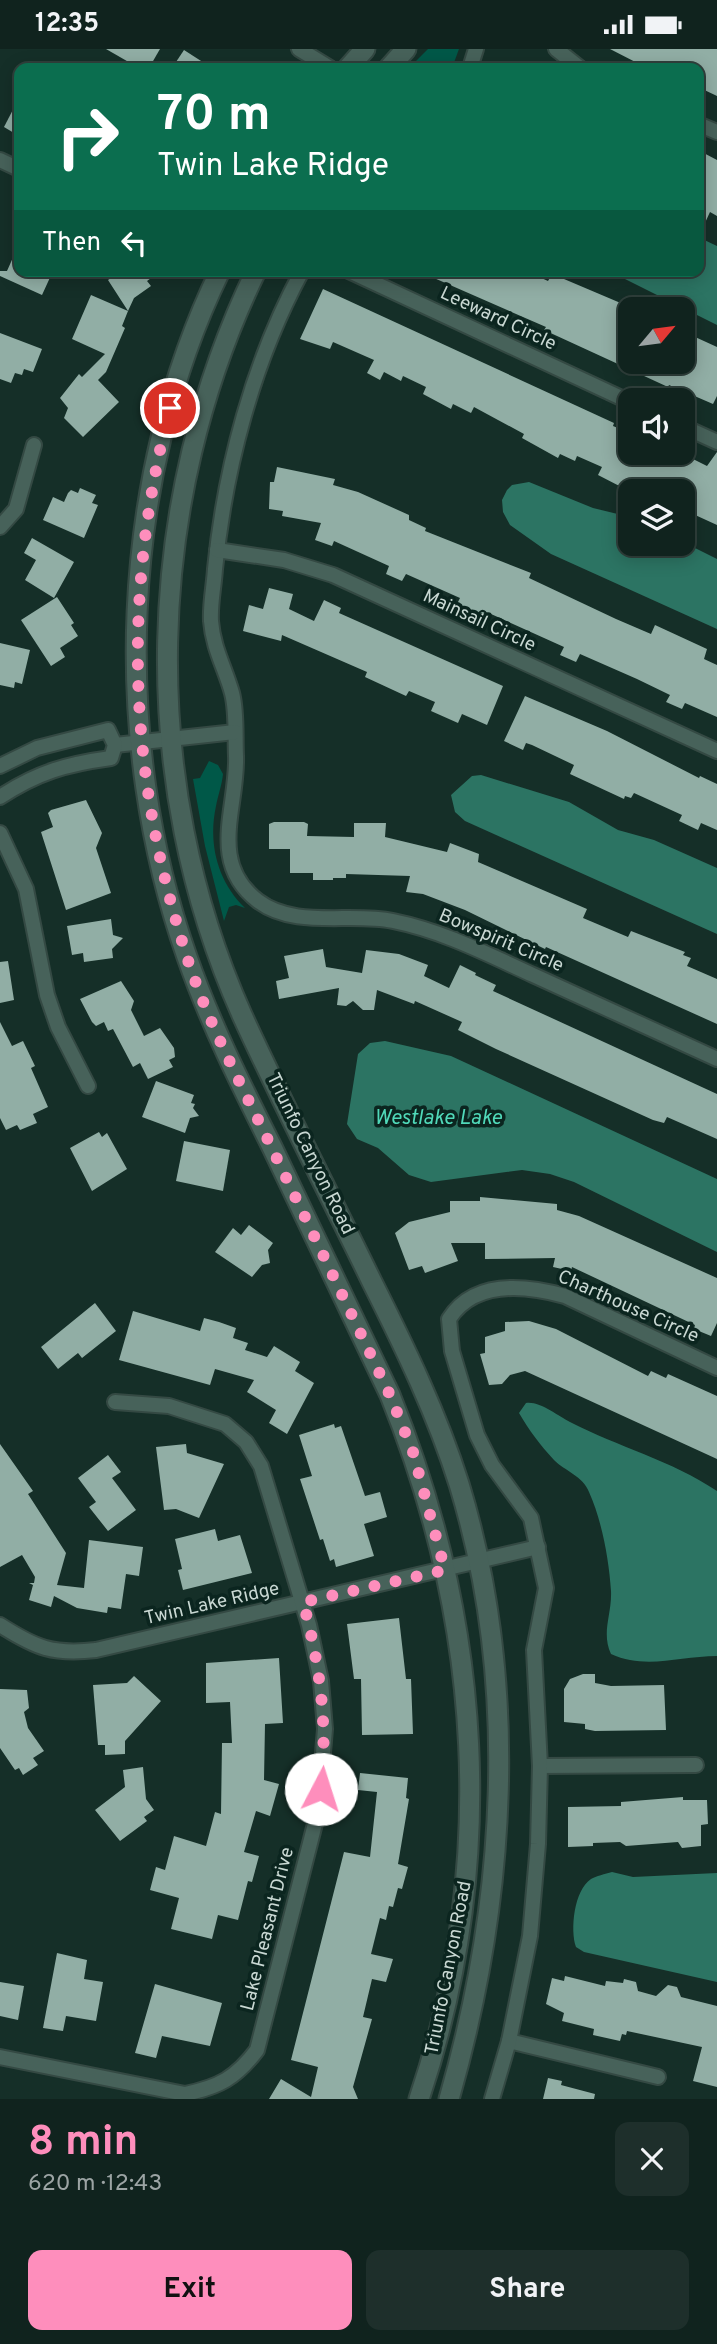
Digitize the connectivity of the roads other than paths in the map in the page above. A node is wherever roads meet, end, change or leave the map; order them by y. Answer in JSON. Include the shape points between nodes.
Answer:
{"nodes":[{"id":1,"x":299,"y":49,"type":"edge"},
{"id":2,"x":365,"y":49,"type":"edge"},
{"id":3,"x":406,"y":49,"type":"edge"},
{"id":4,"x":556,"y":49,"type":"edge"},
{"id":5,"x":322,"y":63,"type":"edge"},
{"id":6,"x":352,"y":63,"type":"edge"},
{"id":7,"x":393,"y":63,"type":"edge"},
{"id":8,"x":574,"y":63,"type":"edge"},
{"id":9,"x":218,"y":277,"type":"edge"},
{"id":10,"x":254,"y":277,"type":"edge"},
{"id":11,"x":299,"y":277,"type":"edge"},
{"id":12,"x":362,"y":277,"type":"edge"},
{"id":13,"x":618,"y":396,"type":"edge"},
{"id":14,"x":695,"y":432,"type":"edge"},
{"id":15,"x":717,"y":442,"type":"edge"},
{"id":16,"x":34,"y":445,"type":"dead end"},
{"id":17,"x":0,"y":527,"type":"edge"},
{"id":18,"x":217,"y":550,"type":"junction"},
{"id":19,"x":235,"y":732,"type":"junction"},
{"id":20,"x":170,"y":738,"type":"junction"},
{"id":21,"x":141,"y":742,"type":"junction"},
{"id":22,"x":115,"y":744,"type":"junction"},
{"id":23,"x":717,"y":751,"type":"edge"},
{"id":24,"x":0,"y":766,"type":"edge"},
{"id":25,"x":0,"y":797,"type":"edge"},
{"id":26,"x":0,"y":834,"type":"edge"},
{"id":27,"x":717,"y":1059,"type":"edge"},
{"id":28,"x":88,"y":1086,"type":"dead end"},
{"id":29,"x":717,"y":1368,"type":"edge"},
{"id":30,"x":116,"y":1402,"type":"dead end"},
{"id":31,"x":538,"y":1547,"type":"junction"},
{"id":32,"x":477,"y":1562,"type":"junction"},
{"id":33,"x":445,"y":1570,"type":"junction"},
{"id":34,"x":303,"y":1602,"type":"junction"},
{"id":35,"x":0,"y":1625,"type":"edge"},
{"id":36,"x":696,"y":1765,"type":"dead end"},
{"id":37,"x":540,"y":1766,"type":"junction"},
{"id":38,"x":509,"y":2041,"type":"junction"},
{"id":39,"x":0,"y":2057,"type":"edge"},
{"id":40,"x":658,"y":2077,"type":"dead end"},
{"id":41,"x":419,"y":2099,"type":"edge"},
{"id":42,"x":449,"y":2099,"type":"edge"},
{"id":43,"x":492,"y":2099,"type":"edge"}],
"edges":[{"from":1,"to":5,"type":"street"},
{"from":2,"to":6,"type":"street"},
{"from":3,"to":7,"type":"street"},
{"from":4,"to":8,"type":"street"},
{"from":9,"to":21,"type":"street","name":"Triunfo Canyon Road","via":[[175,390],[147,517],[137,637]]},
{"from":10,"to":20,"type":"street","name":"Triunfo Canyon Road","via":[[204,404],[181,501],[167,635]]},
{"from":11,"to":18,"type":"street","via":[[284,304],[242,421]]},
{"from":12,"to":13,"type":"street","name":"Leeward Circle"},
{"from":14,"to":15,"type":"street"},
{"from":16,"to":17,"type":"street","via":[[16,509]]},
{"from":18,"to":19,"type":"street","via":[[211,619],[216,653],[232,694]]},
{"from":18,"to":23,"type":"street","name":"Mainsail Circle","via":[[284,560],[333,575]]},
{"from":19,"to":20,"type":"street"},
{"from":19,"to":27,"type":"street","name":"Bowspirit Circle","via":[[237,779],[226,844],[243,886],[259,901],[280,913],[369,917],[441,933]]},
{"from":20,"to":21,"type":"street"},
{"from":20,"to":32,"type":"street","name":"Triunfo Canyon Road","via":[[184,825],[216,946],[241,1012],[440,1427]]},
{"from":21,"to":22,"type":"street"},
{"from":21,"to":33,"type":"street","name":"Triunfo Canyon Road","via":[[155,835],[187,957],[221,1044],[390,1395],[413,1452]]},
{"from":22,"to":24,"type":"street","via":[[108,730],[37,748]]},
{"from":22,"to":25,"type":"street","via":[[111,758],[66,764],[26,779]]},
{"from":26,"to":28,"type":"street","via":[[26,889],[58,1027]]},
{"from":29,"to":31,"type":"street","name":"Charthouse Circle","via":[[565,1296],[515,1287],[466,1299],[449,1319],[452,1351],[477,1435],[492,1465],[526,1507]]},
{"from":30,"to":34,"type":"street","name":"Lake Pleasant Drive","via":[[169,1406],[225,1424],[246,1442],[261,1466]]},
{"from":31,"to":32,"type":"street"},
{"from":31,"to":37,"type":"street","via":[[546,1588],[534,1650]]},
{"from":32,"to":33,"type":"street","name":"Twin Lake Ridge"},
{"from":32,"to":42,"type":"street","name":"Triunfo Canyon Road","via":[[496,1704],[496,1855],[485,1951]]},
{"from":33,"to":34,"type":"street","name":"Twin Lake Ridge"},
{"from":33,"to":41,"type":"street","name":"Triunfo Canyon Road","via":[[455,1608],[468,1716],[471,1813],[466,1900],[437,2045]]},
{"from":34,"to":35,"type":"street","name":"Twin Lake Ridge","via":[[64,1654]]},
{"from":34,"to":39,"type":"street","name":"Lake Pleasant Drive","via":[[321,1681],[324,1765],[318,1812],[257,2050],[243,2069],[214,2088],[185,2094]]},
{"from":36,"to":37,"type":"street"},
{"from":37,"to":38,"type":"street","via":[[530,1936]]},
{"from":38,"to":40,"type":"street"},
{"from":38,"to":43,"type":"street"}]}
